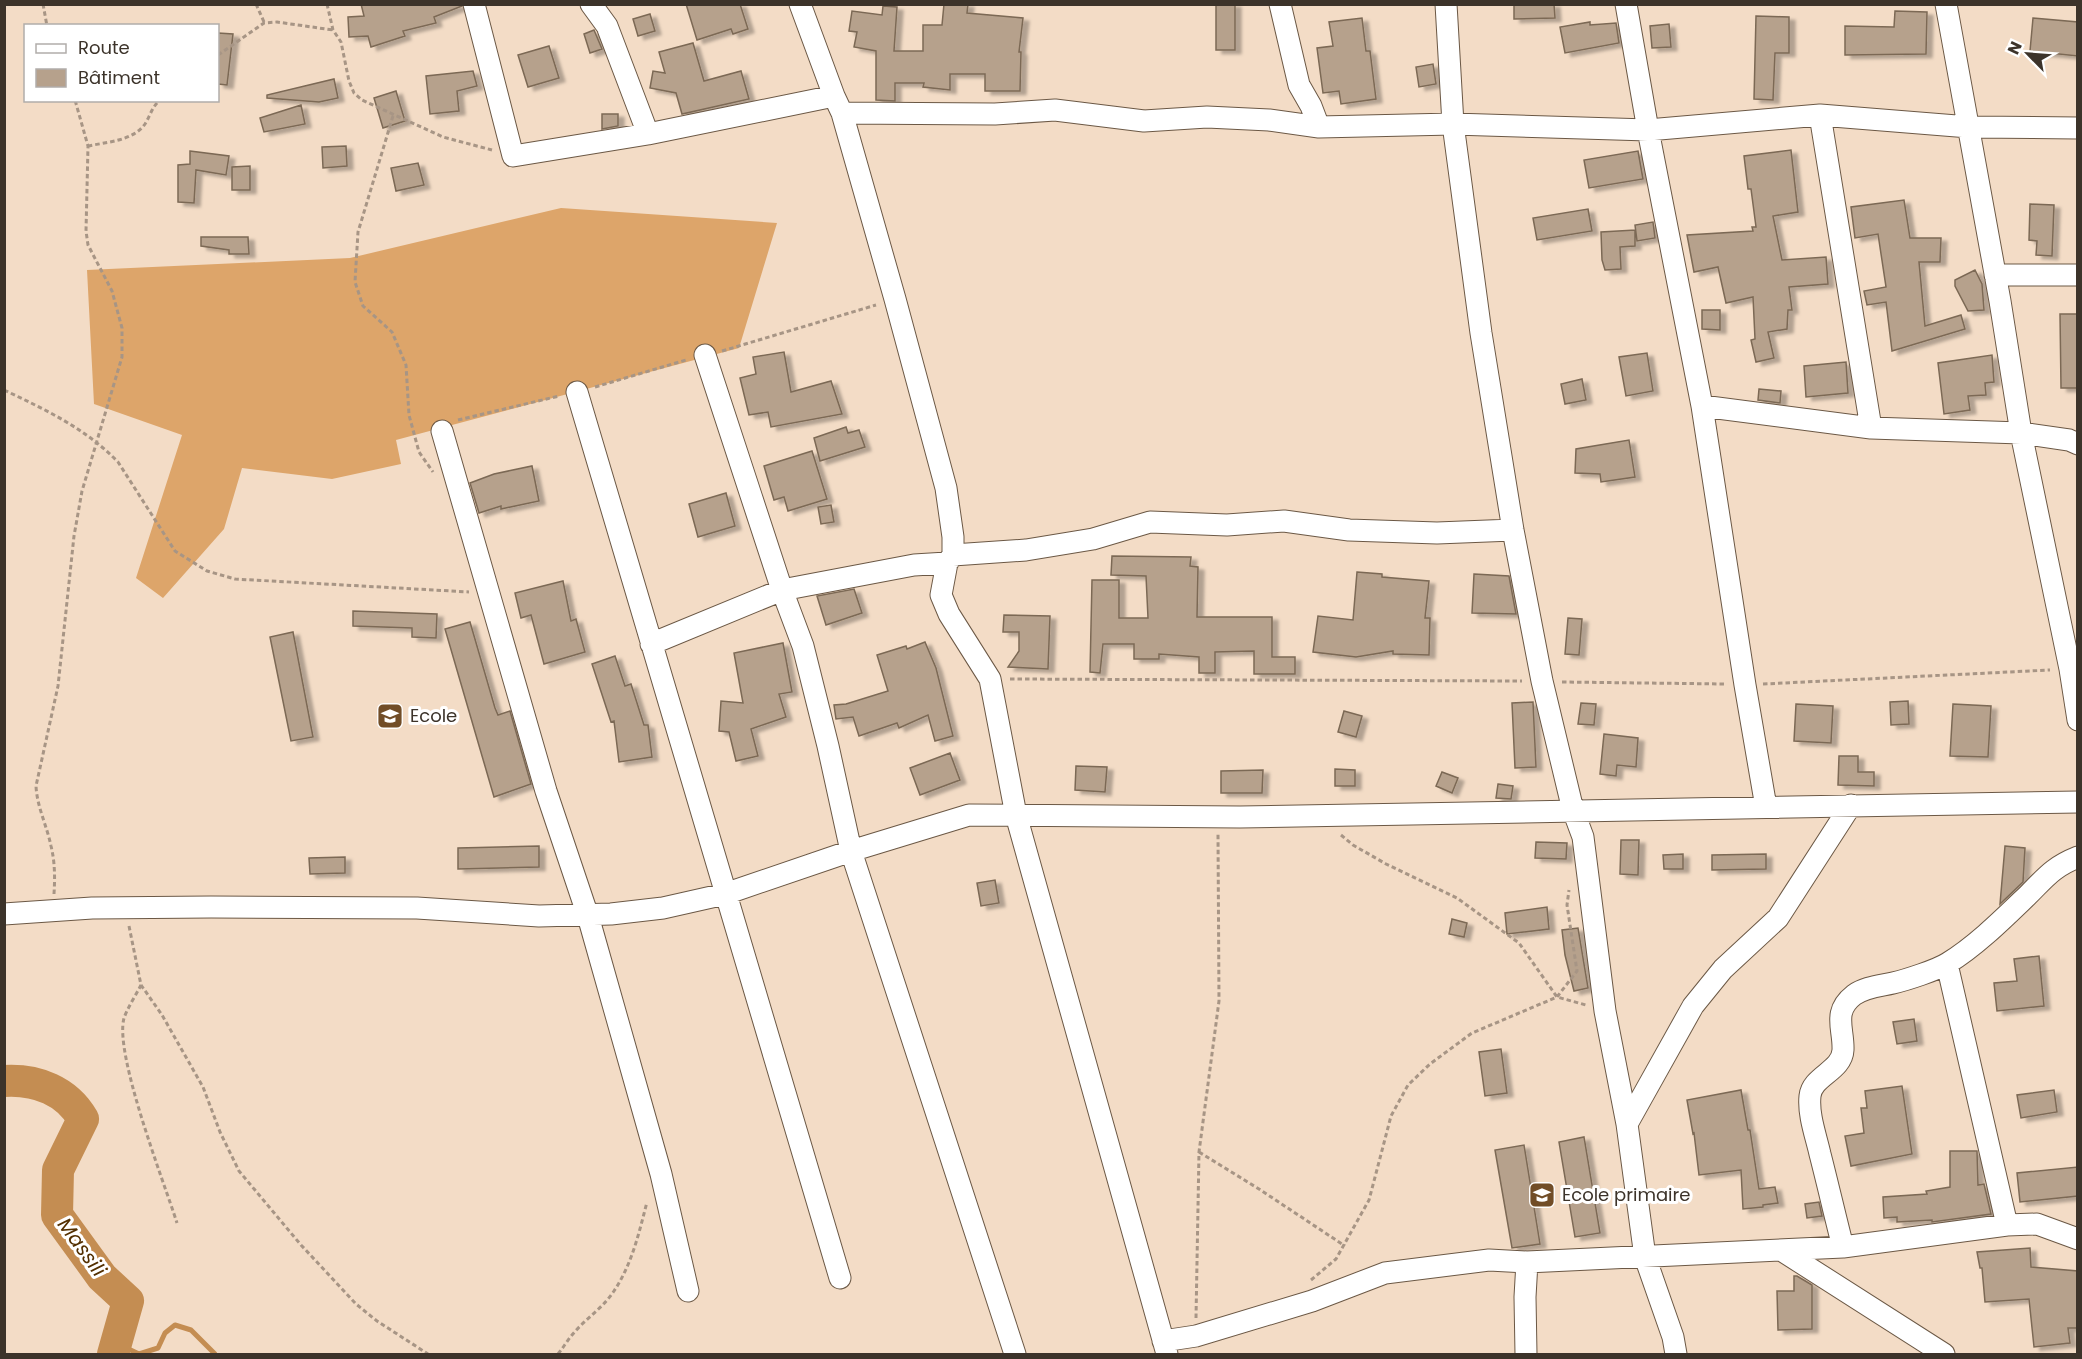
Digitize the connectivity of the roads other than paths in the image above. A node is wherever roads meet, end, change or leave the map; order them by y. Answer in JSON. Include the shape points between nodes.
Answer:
{"nodes":[{"id":1,"x":474,"y":4,"type":"edge"},
{"id":2,"x":591,"y":4,"type":"edge"},
{"id":3,"x":800,"y":4,"type":"edge"},
{"id":4,"x":1280,"y":4,"type":"edge"},
{"id":5,"x":1446,"y":4,"type":"edge"},
{"id":6,"x":1626,"y":4,"type":"edge"},
{"id":7,"x":1946,"y":4,"type":"edge"},
{"id":8,"x":838,"y":104,"type":"junction"},
{"id":9,"x":1820,"y":115,"type":"junction"},
{"id":10,"x":1453,"y":124,"type":"junction"},
{"id":11,"x":1319,"y":127,"type":"junction"},
{"id":12,"x":1969,"y":127,"type":"junction"},
{"id":13,"x":2078,"y":128,"type":"edge"},
{"id":14,"x":1648,"y":130,"type":"junction"},
{"id":15,"x":648,"y":134,"type":"junction"},
{"id":16,"x":1995,"y":275,"type":"junction"},
{"id":17,"x":2078,"y":275,"type":"edge"},
{"id":18,"x":705,"y":354,"type":"road end"},
{"id":19,"x":577,"y":392,"type":"road end"},
{"id":20,"x":1702,"y":406,"type":"junction"},
{"id":21,"x":1871,"y":428,"type":"junction"},
{"id":22,"x":442,"y":431,"type":"road end"},
{"id":23,"x":2021,"y":433,"type":"junction"},
{"id":24,"x":2078,"y":444,"type":"edge"},
{"id":25,"x":1514,"y":530,"type":"junction"},
{"id":26,"x":950,"y":559,"type":"junction"},
{"id":27,"x":782,"y":590,"type":"junction"},
{"id":28,"x":651,"y":644,"type":"junction"},
{"id":29,"x":2078,"y":720,"type":"edge"},
{"id":30,"x":2078,"y":802,"type":"edge"},
{"id":31,"x":1851,"y":805,"type":"junction"},
{"id":32,"x":1766,"y":807,"type":"junction"},
{"id":33,"x":1573,"y":810,"type":"junction"},
{"id":34,"x":1016,"y":814,"type":"junction"},
{"id":35,"x":851,"y":851,"type":"junction"},
{"id":36,"x":2078,"y":857,"type":"edge"},
{"id":37,"x":725,"y":894,"type":"junction"},
{"id":38,"x":4,"y":914,"type":"edge"},
{"id":39,"x":588,"y":916,"type":"junction"},
{"id":40,"x":1947,"y":964,"type":"junction"},
{"id":41,"x":1628,"y":1124,"type":"junction"},
{"id":42,"x":2007,"y":1225,"type":"junction"},
{"id":43,"x":2078,"y":1239,"type":"edge"},
{"id":44,"x":1843,"y":1247,"type":"junction"},
{"id":45,"x":1781,"y":1250,"type":"junction"},
{"id":46,"x":1645,"y":1257,"type":"junction"},
{"id":47,"x":1527,"y":1262,"type":"junction"},
{"id":48,"x":840,"y":1278,"type":"dead end"},
{"id":49,"x":688,"y":1291,"type":"dead end"},
{"id":50,"x":1165,"y":1348,"type":"edge"},
{"id":51,"x":1015,"y":1354,"type":"edge"},
{"id":52,"x":1526,"y":1354,"type":"edge"},
{"id":53,"x":1676,"y":1354,"type":"edge"},
{"id":54,"x":1944,"y":1354,"type":"edge"}],
"edges":[{"from":1,"to":15,"type":"street","via":[[513,156]]},
{"from":2,"to":15,"type":"street","via":[[607,26]]},
{"from":3,"to":8,"type":"street"},
{"from":4,"to":11,"type":"street","via":[[1299,84]]},
{"from":5,"to":10,"type":"street"},
{"from":6,"to":14,"type":"street"},
{"from":7,"to":12,"type":"street"},
{"from":8,"to":11,"type":"street","via":[[995,114],[1055,110],[1144,121],[1208,117]]},
{"from":8,"to":15,"type":"street"},
{"from":8,"to":26,"type":"street","via":[[896,299],[945,488],[953,537]]},
{"from":9,"to":12,"type":"street"},
{"from":9,"to":14,"type":"street"},
{"from":9,"to":21,"type":"street"},
{"from":10,"to":11,"type":"street"},
{"from":10,"to":14,"type":"street"},
{"from":10,"to":25,"type":"street","via":[[1481,333]]},
{"from":12,"to":13,"type":"street"},
{"from":12,"to":16,"type":"street"},
{"from":14,"to":20,"type":"street"},
{"from":16,"to":17,"type":"street"},
{"from":16,"to":23,"type":"street"},
{"from":18,"to":27,"type":"street"},
{"from":19,"to":28,"type":"street"},
{"from":20,"to":21,"type":"street"},
{"from":20,"to":32,"type":"street"},
{"from":21,"to":23,"type":"street"},
{"from":22,"to":39,"type":"street","via":[[546,791]]},
{"from":23,"to":24,"type":"street"},
{"from":23,"to":29,"type":"street"},
{"from":25,"to":26,"type":"street","via":[[1437,533],[1348,530],[1284,521],[1227,525],[1150,522],[1093,539]]},
{"from":25,"to":33,"type":"street","via":[[1542,681]]},
{"from":26,"to":27,"type":"street"},
{"from":26,"to":34,"type":"street","via":[[942,595],[949,614],[990,678]]},
{"from":27,"to":28,"type":"street"},
{"from":27,"to":35,"type":"street","via":[[803,645]]},
{"from":28,"to":37,"type":"street"},
{"from":30,"to":31,"type":"street"},
{"from":31,"to":32,"type":"street"},
{"from":31,"to":41,"type":"street","via":[[1778,918],[1723,969],[1693,1006]]},
{"from":32,"to":33,"type":"street"},
{"from":33,"to":34,"type":"street","via":[[1218,817]]},
{"from":33,"to":41,"type":"street","via":[[1583,837],[1605,1011]]},
{"from":34,"to":35,"type":"street","via":[[969,815]]},
{"from":34,"to":50,"type":"street"},
{"from":35,"to":37,"type":"street"},
{"from":35,"to":51,"type":"street"},
{"from":36,"to":40,"type":"street","via":[[2059,864]]},
{"from":37,"to":39,"type":"street","via":[[663,908]]},
{"from":37,"to":48,"type":"street"},
{"from":38,"to":39,"type":"street","via":[[124,907],[417,908]]},
{"from":39,"to":49,"type":"street","via":[[661,1174]]},
{"from":40,"to":42,"type":"street"},
{"from":40,"to":44,"type":"street","via":[[1862,990],[1852,997],[1840,1015],[1841,1059],[1813,1086],[1813,1124]]},
{"from":41,"to":46,"type":"street"},
{"from":42,"to":43,"type":"street","via":[[2037,1224]]},
{"from":42,"to":44,"type":"street"},
{"from":44,"to":45,"type":"street"},
{"from":45,"to":46,"type":"street"},
{"from":45,"to":54,"type":"street"},
{"from":46,"to":47,"type":"street"},
{"from":46,"to":53,"type":"street"},
{"from":47,"to":50,"type":"street","via":[[1489,1260],[1385,1273]]},
{"from":47,"to":52,"type":"street"}]}
